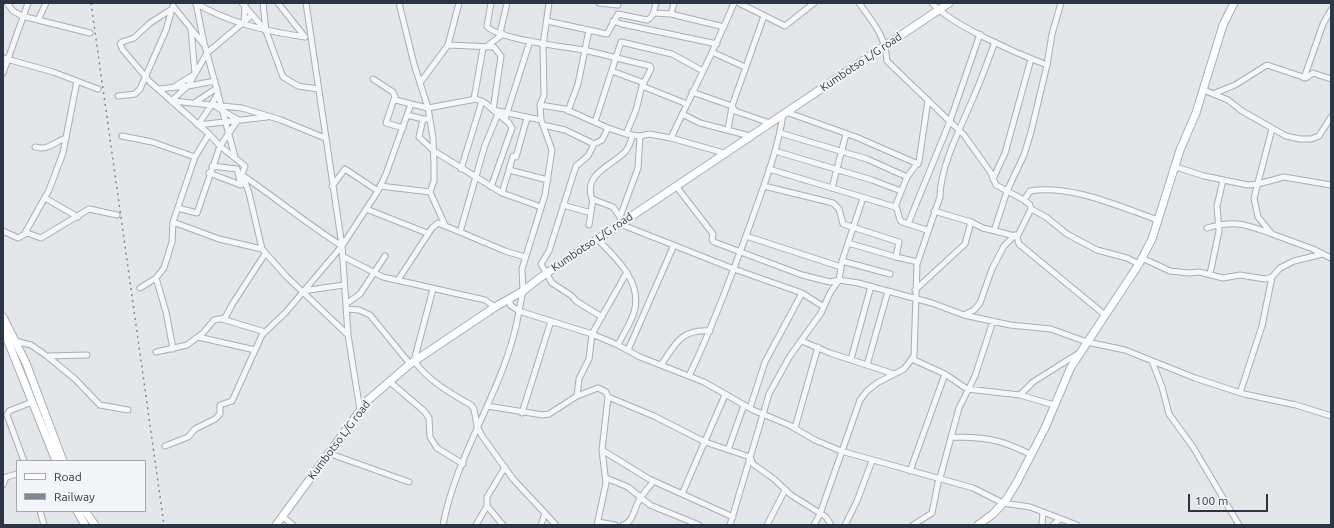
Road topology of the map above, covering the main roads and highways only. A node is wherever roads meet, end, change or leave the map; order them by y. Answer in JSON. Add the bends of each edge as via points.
{"nodes":[{"id":1,"x":949,"y":3,"type":"edge"},
{"id":2,"x":1234,"y":3,"type":"edge"},
{"id":3,"x":3,"y":317,"type":"edge"},
{"id":4,"x":3,"y":330,"type":"edge"},
{"id":5,"x":57,"y":460,"type":"edge"},
{"id":6,"x":57,"y":460,"type":"edge"},
{"id":7,"x":78,"y":512,"type":"edge"},
{"id":8,"x":86,"y":512,"type":"edge"},
{"id":9,"x":85,"y":525,"type":"edge"},
{"id":10,"x":95,"y":525,"type":"edge"},
{"id":11,"x":276,"y":525,"type":"edge"},
{"id":12,"x":978,"y":525,"type":"edge"}],
"edges":[{"from":1,"to":11,"type":"main road","name":"Kumbotso L/G road","via":[[620,221],[523,291],[412,363],[389,381],[360,410]]},
{"from":2,"to":12,"type":"main road","via":[[1223,25],[1204,90],[1180,150],[1152,239],[1141,261],[1071,367],[1032,455],[1003,503]]},
{"from":3,"to":5,"type":"main road","via":[[26,363]]},
{"from":4,"to":6,"type":"main road"},
{"from":7,"to":9,"type":"main road"},
{"from":8,"to":10,"type":"main road"}]}
